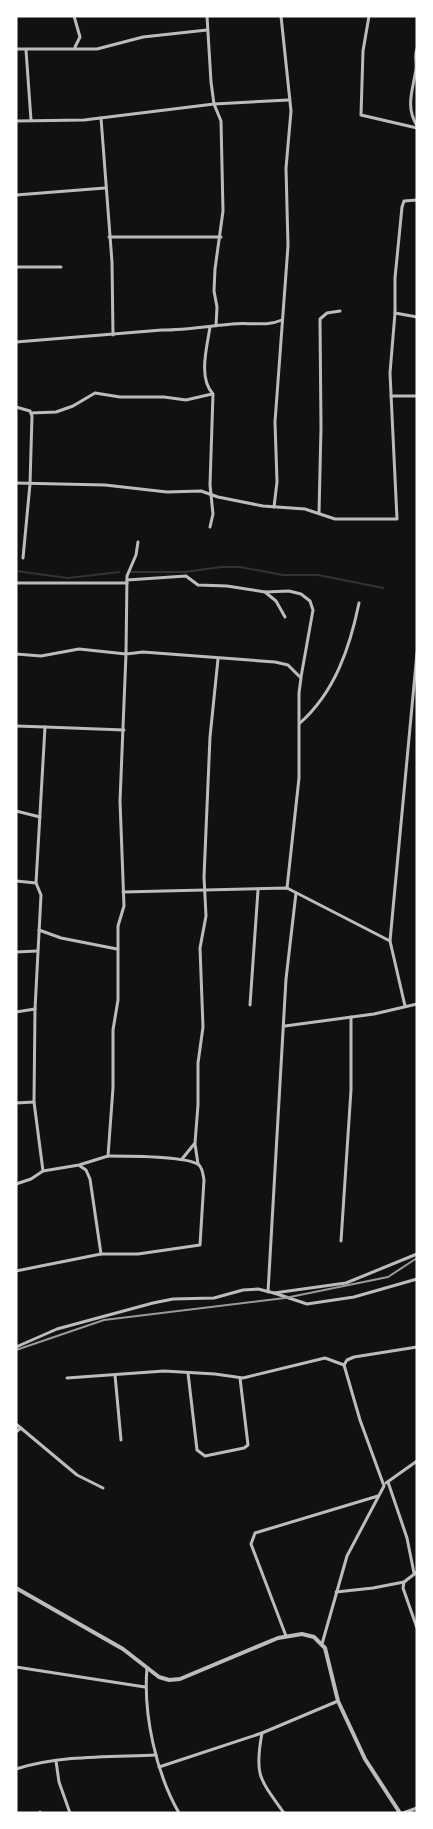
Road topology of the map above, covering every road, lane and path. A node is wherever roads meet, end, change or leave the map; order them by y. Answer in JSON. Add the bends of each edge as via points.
{"nodes":[{"id":1,"x":74,"y":16,"type":"edge"},
{"id":2,"x":207,"y":16,"type":"edge"},
{"id":3,"x":281,"y":16,"type":"edge"},
{"id":4,"x":369,"y":16,"type":"edge"},
{"id":5,"x":207,"y":30,"type":"junction"},
{"id":6,"x":75,"y":47,"type":"junction"},
{"id":7,"x":16,"y":49,"type":"edge"},
{"id":8,"x":417,"y":49,"type":"edge"},
{"id":9,"x":26,"y":50,"type":"junction"},
{"id":10,"x":288,"y":100,"type":"junction"},
{"id":11,"x":214,"y":104,"type":"junction"},
{"id":12,"x":101,"y":118,"type":"junction"},
{"id":13,"x":31,"y":120,"type":"junction"},
{"id":14,"x":16,"y":121,"type":"edge"},
{"id":15,"x":417,"y":127,"type":"edge"},
{"id":16,"x":106,"y":188,"type":"junction"},
{"id":17,"x":16,"y":195,"type":"edge"},
{"id":18,"x":417,"y":200,"type":"edge"},
{"id":19,"x":109,"y":237,"type":"junction"},
{"id":20,"x":221,"y":237,"type":"junction"},
{"id":21,"x":61,"y":267,"type":"dead end"},
{"id":22,"x":16,"y":268,"type":"edge"},
{"id":23,"x":340,"y":311,"type":"dead end"},
{"id":24,"x":395,"y":314,"type":"junction"},
{"id":25,"x":417,"y":318,"type":"edge"},
{"id":26,"x":282,"y":320,"type":"junction"},
{"id":27,"x":216,"y":326,"type":"junction"},
{"id":28,"x":210,"y":327,"type":"junction"},
{"id":29,"x":113,"y":335,"type":"junction"},
{"id":30,"x":16,"y":342,"type":"edge"},
{"id":31,"x":213,"y":394,"type":"junction"},
{"id":32,"x":391,"y":396,"type":"junction"},
{"id":33,"x":417,"y":396,"type":"edge"},
{"id":34,"x":16,"y":407,"type":"edge"},
{"id":35,"x":31,"y":413,"type":"junction"},
{"id":36,"x":16,"y":483,"type":"edge"},
{"id":37,"x":30,"y":484,"type":"junction"},
{"id":38,"x":210,"y":494,"type":"junction"},
{"id":39,"x":274,"y":507,"type":"junction"},
{"id":40,"x":319,"y":514,"type":"junction"},
{"id":41,"x":210,"y":527,"type":"dead end"},
{"id":42,"x":138,"y":542,"type":"dead end"},
{"id":43,"x":23,"y":558,"type":"dead end"},
{"id":44,"x":127,"y":581,"type":"junction"},
{"id":45,"x":16,"y":582,"type":"edge"},
{"id":46,"x":265,"y":592,"type":"junction"},
{"id":47,"x":359,"y":603,"type":"dead end"},
{"id":48,"x":284,"y":617,"type":"dead end"},
{"id":49,"x":417,"y":653,"type":"edge"},
{"id":50,"x":16,"y":654,"type":"edge"},
{"id":51,"x":126,"y":654,"type":"junction"},
{"id":52,"x":218,"y":659,"type":"junction"},
{"id":53,"x":301,"y":678,"type":"junction"},
{"id":54,"x":300,"y":722,"type":"junction"},
{"id":55,"x":16,"y":726,"type":"edge"},
{"id":56,"x":45,"y":727,"type":"junction"},
{"id":57,"x":124,"y":730,"type":"junction"},
{"id":58,"x":16,"y":811,"type":"edge"},
{"id":59,"x":40,"y":817,"type":"junction"},
{"id":60,"x":16,"y":881,"type":"edge"},
{"id":61,"x":36,"y":883,"type":"junction"},
{"id":62,"x":287,"y":888,"type":"junction"},
{"id":63,"x":204,"y":890,"type":"junction"},
{"id":64,"x":258,"y":890,"type":"junction"},
{"id":65,"x":123,"y":892,"type":"junction"},
{"id":66,"x":296,"y":894,"type":"junction"},
{"id":67,"x":40,"y":930,"type":"junction"},
{"id":68,"x":390,"y":941,"type":"junction"},
{"id":69,"x":117,"y":949,"type":"junction"},
{"id":70,"x":37,"y":951,"type":"junction"},
{"id":71,"x":16,"y":952,"type":"edge"},
{"id":72,"x":417,"y":1004,"type":"edge"},
{"id":73,"x":250,"y":1005,"type":"dead end"},
{"id":74,"x":405,"y":1006,"type":"junction"},
{"id":75,"x":35,"y":1009,"type":"junction"},
{"id":76,"x":16,"y":1012,"type":"edge"},
{"id":77,"x":351,"y":1017,"type":"junction"},
{"id":78,"x":285,"y":1026,"type":"junction"},
{"id":79,"x":34,"y":1102,"type":"junction"},
{"id":80,"x":16,"y":1103,"type":"edge"},
{"id":81,"x":194,"y":1143,"type":"junction"},
{"id":82,"x":108,"y":1156,"type":"junction"},
{"id":83,"x":182,"y":1159,"type":"junction"},
{"id":84,"x":88,"y":1162,"type":"junction"},
{"id":85,"x":79,"y":1165,"type":"junction"},
{"id":86,"x":198,"y":1165,"type":"junction"},
{"id":87,"x":86,"y":1170,"type":"junction"},
{"id":88,"x":43,"y":1172,"type":"junction"},
{"id":89,"x":16,"y":1184,"type":"edge"},
{"id":90,"x":342,"y":1241,"type":"dead end"},
{"id":91,"x":101,"y":1254,"type":"junction"},
{"id":92,"x":417,"y":1254,"type":"edge"},
{"id":93,"x":16,"y":1271,"type":"edge"},
{"id":94,"x":417,"y":1279,"type":"edge"},
{"id":95,"x":268,"y":1292,"type":"junction"},
{"id":96,"x":274,"y":1293,"type":"junction"},
{"id":97,"x":16,"y":1347,"type":"edge"},
{"id":98,"x":417,"y":1347,"type":"edge"},
{"id":99,"x":344,"y":1365,"type":"junction"},
{"id":100,"x":188,"y":1373,"type":"junction"},
{"id":101,"x":115,"y":1376,"type":"junction"},
{"id":102,"x":67,"y":1378,"type":"dead end"},
{"id":103,"x":240,"y":1378,"type":"junction"},
{"id":104,"x":16,"y":1424,"type":"edge"},
{"id":105,"x":21,"y":1428,"type":"junction"},
{"id":106,"x":16,"y":1432,"type":"edge"},
{"id":107,"x":121,"y":1440,"type":"dead end"},
{"id":108,"x":417,"y":1461,"type":"edge"},
{"id":109,"x":388,"y":1482,"type":"junction"},
{"id":110,"x":384,"y":1486,"type":"junction"},
{"id":111,"x":103,"y":1488,"type":"dead end"},
{"id":112,"x":379,"y":1496,"type":"junction"},
{"id":113,"x":415,"y":1572,"type":"edge"},
{"id":114,"x":404,"y":1582,"type":"junction"},
{"id":115,"x":16,"y":1588,"type":"edge"},
{"id":116,"x":335,"y":1592,"type":"junction"},
{"id":117,"x":417,"y":1628,"type":"edge"},
{"id":118,"x":286,"y":1636,"type":"junction"},
{"id":119,"x":322,"y":1644,"type":"junction"},
{"id":120,"x":16,"y":1667,"type":"edge"},
{"id":121,"x":147,"y":1668,"type":"junction"},
{"id":122,"x":145,"y":1687,"type":"junction"},
{"id":123,"x":338,"y":1700,"type":"junction"},
{"id":124,"x":262,"y":1733,"type":"junction"},
{"id":125,"x":156,"y":1755,"type":"junction"},
{"id":126,"x":56,"y":1761,"type":"junction"},
{"id":127,"x":159,"y":1767,"type":"junction"},
{"id":128,"x":16,"y":1770,"type":"edge"},
{"id":129,"x":417,"y":1808,"type":"edge"},
{"id":130,"x":70,"y":1813,"type":"edge"},
{"id":131,"x":179,"y":1813,"type":"edge"},
{"id":132,"x":284,"y":1813,"type":"edge"},
{"id":133,"x":402,"y":1813,"type":"edge"}],
"edges":[{"from":1,"to":6,"type":"street","via":[[80,37]]},
{"from":2,"to":5,"type":"street"},
{"from":3,"to":10,"type":"street"},
{"from":4,"to":15,"type":"street","via":[[363,51],[362,115]]},
{"from":5,"to":6,"type":"street","via":[[143,37],[97,49]]},
{"from":5,"to":11,"type":"street"},
{"from":6,"to":9,"type":"street"},
{"from":7,"to":9,"type":"street"},
{"from":8,"to":15,"type":"street","via":[[410,102],[410,115]]},
{"from":9,"to":13,"type":"street"},
{"from":10,"to":11,"type":"street"},
{"from":10,"to":26,"type":"street","via":[[291,110],[286,168],[288,246]]},
{"from":11,"to":12,"type":"street"},
{"from":11,"to":20,"type":"street","via":[[221,121]]},
{"from":12,"to":13,"type":"street"},
{"from":12,"to":16,"type":"street"},
{"from":13,"to":14,"type":"street"},
{"from":16,"to":17,"type":"street"},
{"from":16,"to":19,"type":"street"},
{"from":18,"to":24,"type":"street","via":[[404,201],[402,208]]},
{"from":19,"to":20,"type":"street"},
{"from":19,"to":29,"type":"street"},
{"from":20,"to":27,"type":"street","via":[[215,268]]},
{"from":21,"to":22,"type":"street"},
{"from":23,"to":40,"type":"street","via":[[327,313],[320,319]]},
{"from":24,"to":25,"type":"street"},
{"from":24,"to":32,"type":"street"},
{"from":26,"to":27,"type":"street"},
{"from":26,"to":39,"type":"street","via":[[275,422],[277,482]]},
{"from":27,"to":28,"type":"street"},
{"from":28,"to":29,"type":"street"},
{"from":28,"to":31,"type":"street","via":[[205,366],[207,388]]},
{"from":29,"to":30,"type":"street"},
{"from":31,"to":35,"type":"street","via":[[186,400],[95,393],[56,412]]},
{"from":31,"to":38,"type":"street"},
{"from":32,"to":33,"type":"street"},
{"from":32,"to":40,"type":"street","via":[[397,519],[335,519]]},
{"from":34,"to":35,"type":"street"},
{"from":35,"to":37,"type":"street"},
{"from":36,"to":37,"type":"street"},
{"from":37,"to":38,"type":"street"},
{"from":37,"to":43,"type":"street"},
{"from":38,"to":39,"type":"street"},
{"from":38,"to":41,"type":"street","via":[[213,514]]},
{"from":39,"to":40,"type":"street","via":[[305,509]]},
{"from":42,"to":44,"type":"street"},
{"from":44,"to":45,"type":"street"},
{"from":44,"to":46,"type":"street","via":[[186,576],[198,585]]},
{"from":44,"to":51,"type":"street"},
{"from":46,"to":48,"type":"street","via":[[276,601]]},
{"from":46,"to":53,"type":"street","via":[[289,591],[310,601],[313,616]]},
{"from":47,"to":54,"type":"street","via":[[337,676]]},
{"from":49,"to":68,"type":"street"},
{"from":50,"to":51,"type":"street","via":[[41,656],[79,649]]},
{"from":51,"to":52,"type":"street","via":[[143,652]]},
{"from":51,"to":57,"type":"street"},
{"from":52,"to":53,"type":"street","via":[[275,662],[288,665]]},
{"from":52,"to":63,"type":"street","via":[[210,737]]},
{"from":53,"to":54,"type":"street"},
{"from":54,"to":62,"type":"street","via":[[297,801]]},
{"from":55,"to":56,"type":"street"},
{"from":56,"to":57,"type":"street"},
{"from":56,"to":59,"type":"street"},
{"from":57,"to":65,"type":"street","via":[[120,844]]},
{"from":58,"to":59,"type":"street"},
{"from":59,"to":61,"type":"street"},
{"from":60,"to":61,"type":"street"},
{"from":61,"to":67,"type":"street","via":[[41,895]]},
{"from":62,"to":64,"type":"street"},
{"from":62,"to":66,"type":"street"},
{"from":63,"to":64,"type":"street"},
{"from":63,"to":65,"type":"street"},
{"from":63,"to":81,"type":"street","via":[[206,916],[200,948],[203,1028]]},
{"from":64,"to":73,"type":"street"},
{"from":65,"to":69,"type":"street"},
{"from":66,"to":68,"type":"street"},
{"from":66,"to":78,"type":"street"},
{"from":67,"to":69,"type":"street","via":[[61,938]]},
{"from":67,"to":70,"type":"street"},
{"from":68,"to":74,"type":"street"},
{"from":69,"to":82,"type":"street","via":[[118,1000]]},
{"from":70,"to":71,"type":"street"},
{"from":70,"to":75,"type":"street"},
{"from":72,"to":74,"type":"street"},
{"from":74,"to":77,"type":"street"},
{"from":75,"to":76,"type":"street"},
{"from":75,"to":79,"type":"street"},
{"from":77,"to":78,"type":"street"},
{"from":77,"to":90,"type":"street","via":[[351,1090]]},
{"from":78,"to":95,"type":"street"},
{"from":79,"to":80,"type":"street"},
{"from":79,"to":88,"type":"street"},
{"from":81,"to":83,"type":"street"},
{"from":81,"to":86,"type":"street"},
{"from":82,"to":83,"type":"street"},
{"from":82,"to":84,"type":"street"},
{"from":83,"to":86,"type":"street"},
{"from":84,"to":85,"type":"street"},
{"from":84,"to":87,"type":"street"},
{"from":85,"to":87,"type":"street"},
{"from":85,"to":88,"type":"street"},
{"from":86,"to":91,"type":"street","via":[[204,1180],[200,1245],[138,1254]]},
{"from":87,"to":91,"type":"street","via":[[92,1189]]},
{"from":88,"to":89,"type":"street"},
{"from":91,"to":93,"type":"street"},
{"from":92,"to":96,"type":"street","via":[[346,1283]]},
{"from":94,"to":96,"type":"street","via":[[354,1297],[306,1304]]},
{"from":95,"to":96,"type":"street"},
{"from":95,"to":97,"type":"street","via":[[243,1290],[214,1298],[153,1303],[57,1329]]},
{"from":98,"to":99,"type":"street","via":[[354,1357]]},
{"from":99,"to":103,"type":"street","via":[[325,1358]]},
{"from":99,"to":110,"type":"street"},
{"from":100,"to":101,"type":"street","via":[[138,1372]]},
{"from":100,"to":103,"type":"street"},
{"from":100,"to":103,"type":"street","via":[[197,1450],[205,1456],[248,1445]]},
{"from":101,"to":102,"type":"street"},
{"from":101,"to":107,"type":"street"},
{"from":104,"to":105,"type":"street"},
{"from":105,"to":106,"type":"street"},
{"from":105,"to":111,"type":"street","via":[[76,1475]]},
{"from":108,"to":109,"type":"street"},
{"from":109,"to":110,"type":"street"},
{"from":109,"to":113,"type":"street"},
{"from":110,"to":112,"type":"street"},
{"from":112,"to":116,"type":"street","via":[[347,1556]]},
{"from":112,"to":118,"type":"street","via":[[255,1533],[251,1544]]},
{"from":113,"to":114,"type":"street"},
{"from":114,"to":116,"type":"street"},
{"from":114,"to":117,"type":"street","via":[[405,1597]]},
{"from":115,"to":121,"type":"street","via":[[118,1646]]},
{"from":116,"to":119,"type":"street"},
{"from":118,"to":119,"type":"street","via":[[308,1635]]},
{"from":118,"to":121,"type":"street","via":[[180,1679],[164,1679]]},
{"from":119,"to":123,"type":"street"},
{"from":120,"to":122,"type":"street"},
{"from":121,"to":122,"type":"street"},
{"from":122,"to":125,"type":"street"},
{"from":123,"to":124,"type":"street"},
{"from":123,"to":133,"type":"street","via":[[371,1770]]},
{"from":124,"to":127,"type":"street"},
{"from":124,"to":132,"type":"street","via":[[257,1763],[260,1778]]},
{"from":125,"to":126,"type":"street"},
{"from":125,"to":127,"type":"street"},
{"from":126,"to":128,"type":"street"},
{"from":126,"to":130,"type":"street"},
{"from":127,"to":131,"type":"street"},
{"from":129,"to":133,"type":"street"}]}
